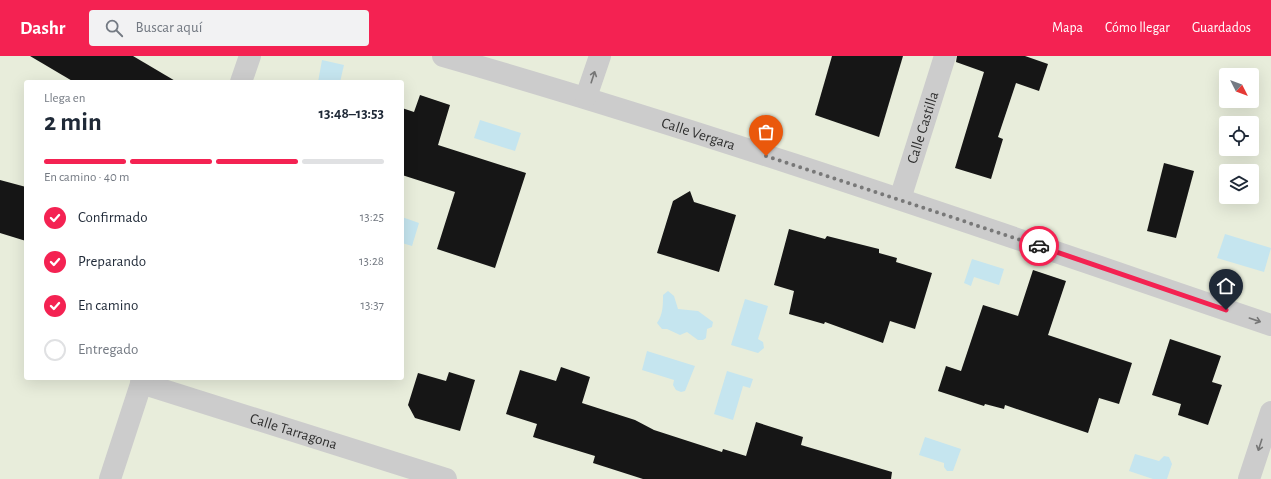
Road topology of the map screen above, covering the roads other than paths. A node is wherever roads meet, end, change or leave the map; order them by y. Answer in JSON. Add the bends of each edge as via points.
{"nodes":[{"id":1,"x":250,"y":56,"type":"edge"},
{"id":2,"x":443,"y":56,"type":"edge"},
{"id":3,"x":600,"y":56,"type":"edge"},
{"id":4,"x":945,"y":56,"type":"edge"},
{"id":5,"x":242,"y":80,"type":"edge"},
{"id":6,"x":586,"y":97,"type":"junction"},
{"id":7,"x":900,"y":199,"type":"junction"},
{"id":8,"x":1271,"y":325,"type":"edge"},
{"id":9,"x":142,"y":381,"type":"edge"},
{"id":10,"x":1271,"y":412,"type":"edge"},
{"id":11,"x":110,"y":479,"type":"edge"},
{"id":12,"x":446,"y":479,"type":"edge"},
{"id":13,"x":1249,"y":479,"type":"edge"}],
"edges":[{"from":1,"to":5,"type":"street"},
{"from":2,"to":6,"type":"street","name":"Calle Vergara"},
{"from":6,"to":3,"type":"street","one_way":true},
{"from":4,"to":7,"type":"street","name":"Calle Castilla"},
{"from":6,"to":7,"type":"street","name":"Calle Vergara"},
{"from":7,"to":8,"type":"street","name":"Calle Vergara","one_way":true},
{"from":9,"to":11,"type":"street"},
{"from":9,"to":12,"type":"street","name":"Calle Tarragona"},
{"from":10,"to":13,"type":"street","one_way":true}]}
